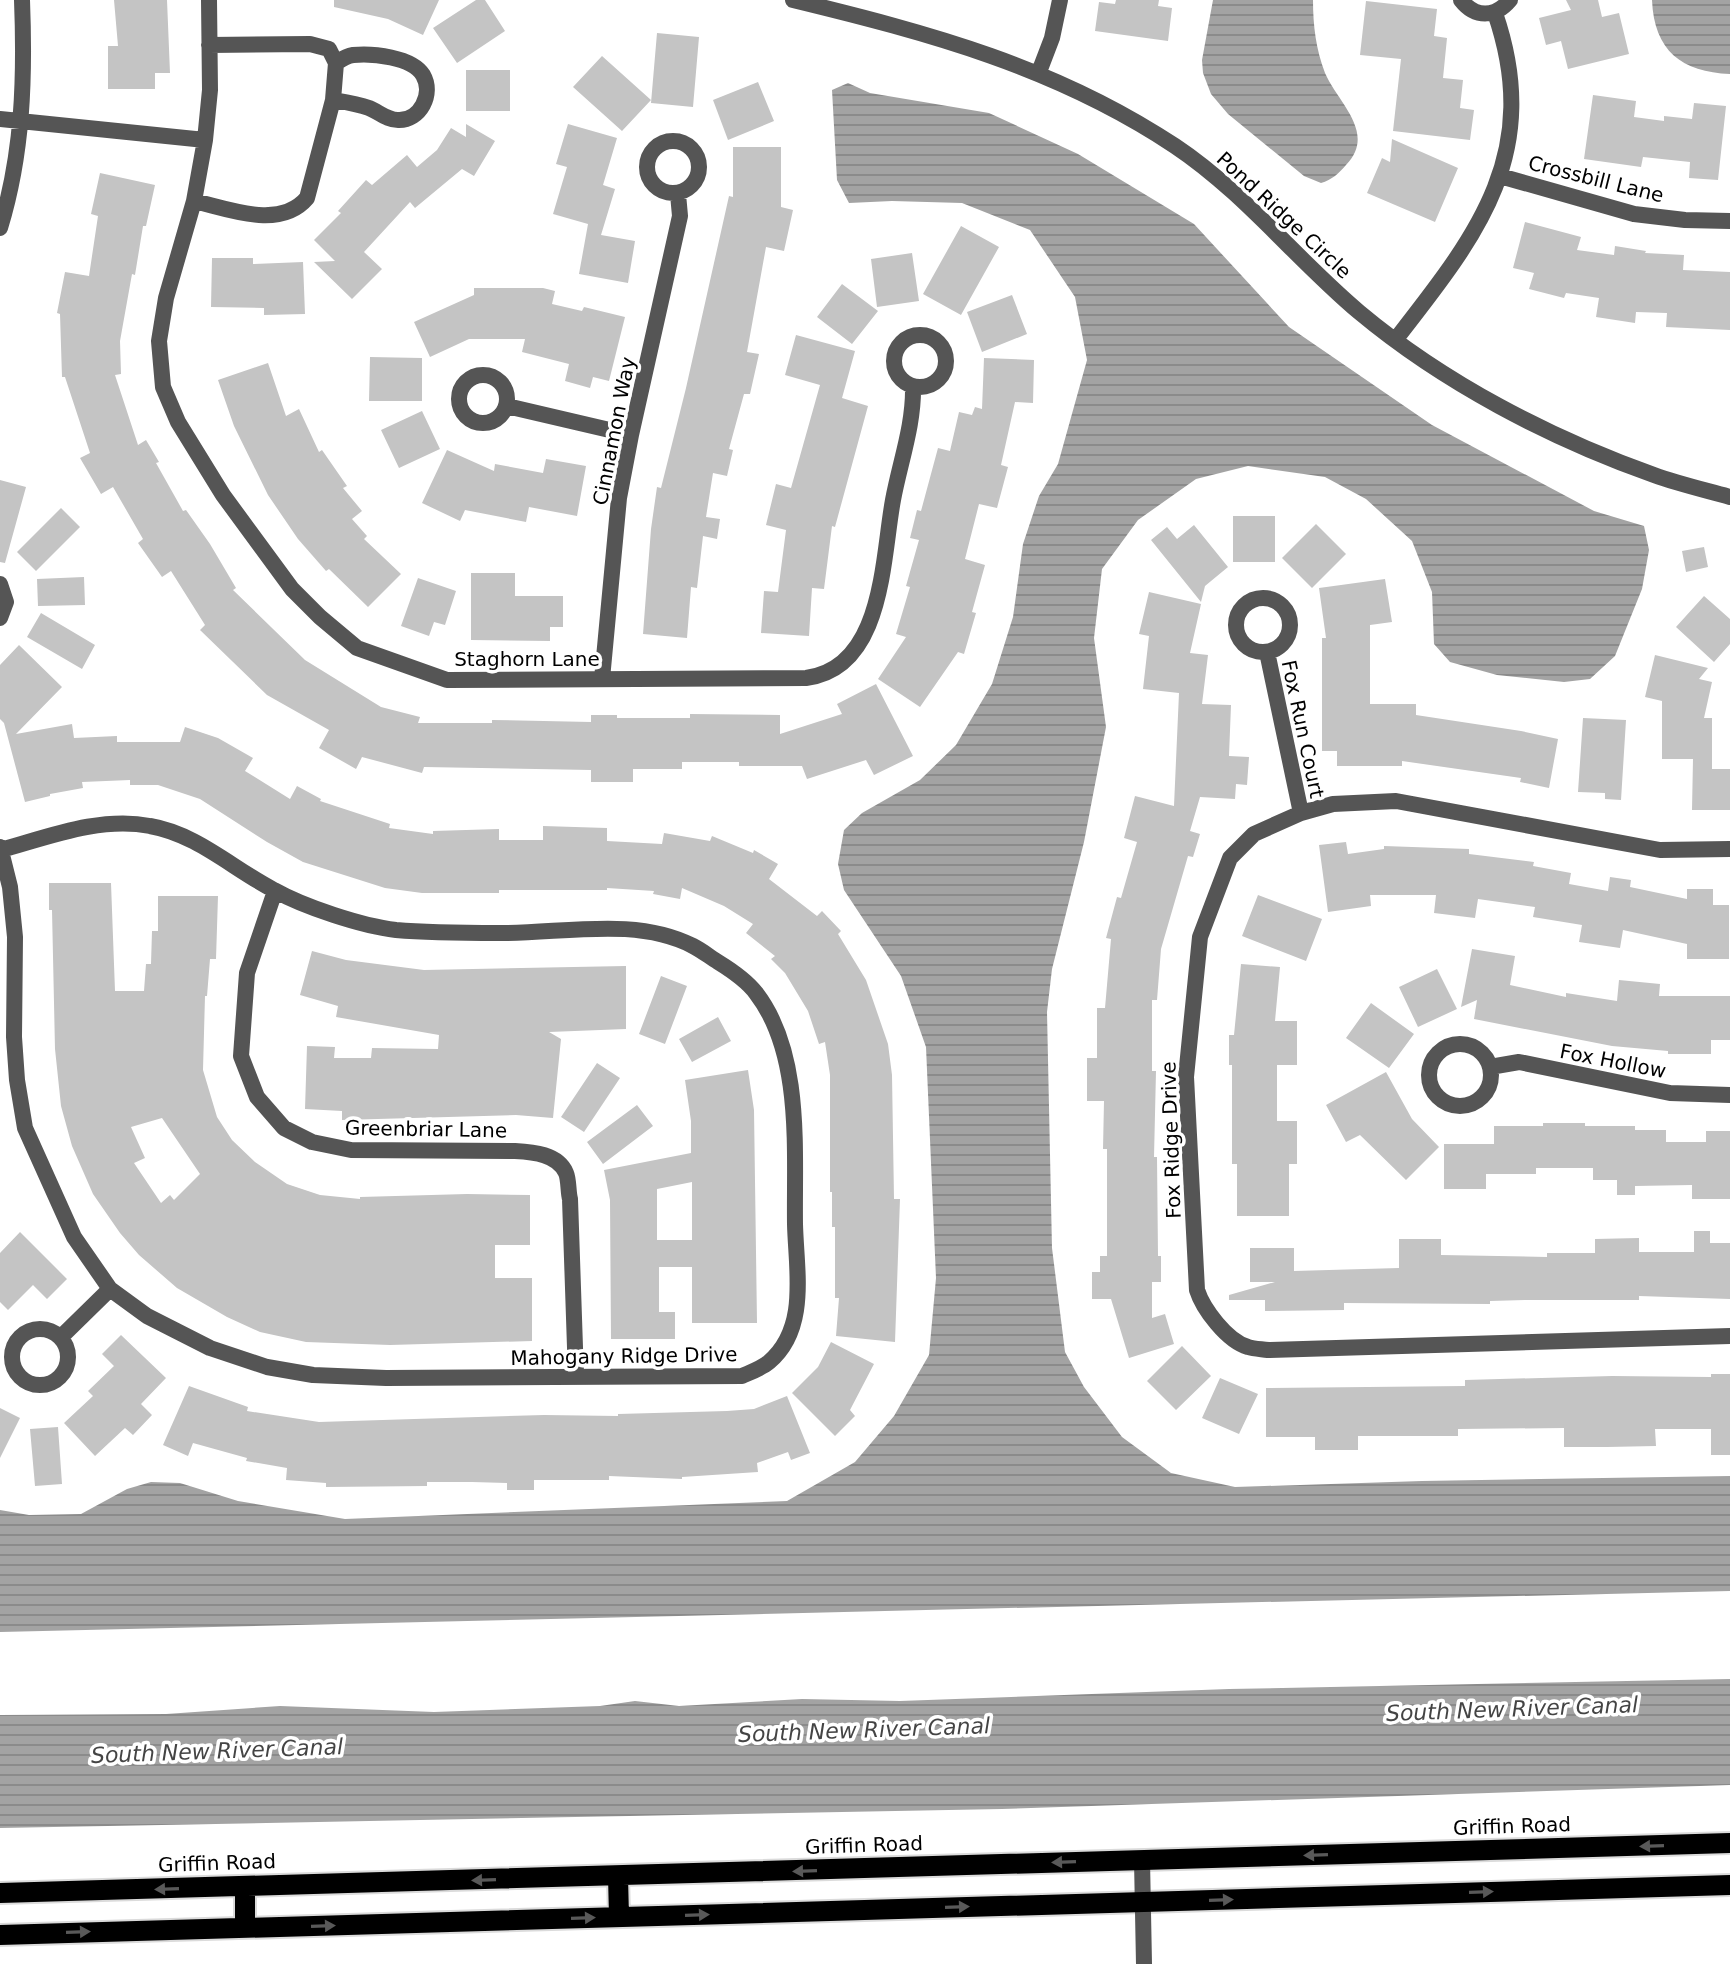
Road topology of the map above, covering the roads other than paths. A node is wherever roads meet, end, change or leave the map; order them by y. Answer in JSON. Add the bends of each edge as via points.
{"nodes":[{"id":1,"x":22,"y":0,"type":"edge"},
{"id":2,"x":209,"y":0,"type":"edge"},
{"id":3,"x":793,"y":0,"type":"edge"},
{"id":4,"x":1060,"y":0,"type":"edge"},
{"id":5,"x":1461,"y":0,"type":"edge"},
{"id":6,"x":1510,"y":0,"type":"edge"},
{"id":7,"x":1495,"y":13,"type":"junction"},
{"id":8,"x":209,"y":45,"type":"junction"},
{"id":9,"x":336,"y":63,"type":"junction"},
{"id":10,"x":1039,"y":72,"type":"junction"},
{"id":11,"x":333,"y":100,"type":"junction"},
{"id":12,"x":0,"y":119,"type":"edge"},
{"id":13,"x":21,"y":121,"type":"junction"},
{"id":14,"x":205,"y":140,"type":"junction"},
{"id":15,"x":1500,"y":176,"type":"junction"},
{"id":16,"x":678,"y":194,"type":"dead end"},
{"id":17,"x":194,"y":201,"type":"junction"},
{"id":18,"x":1730,"y":221,"type":"edge"},
{"id":19,"x":0,"y":228,"type":"edge"},
{"id":20,"x":1396,"y":339,"type":"junction"},
{"id":21,"x":913,"y":386,"type":"dead end"},
{"id":22,"x":507,"y":406,"type":"dead end"},
{"id":23,"x":631,"y":435,"type":"junction"},
{"id":24,"x":1730,"y":497,"type":"edge"},
{"id":25,"x":0,"y":584,"type":"edge"},
{"id":26,"x":0,"y":618,"type":"edge"},
{"id":27,"x":1267,"y":652,"type":"dead end"},
{"id":28,"x":602,"y":679,"type":"junction"},
{"id":29,"x":1301,"y":813,"type":"junction"},
{"id":30,"x":0,"y":848,"type":"edge"},
{"id":31,"x":1730,"y":849,"type":"edge"},
{"id":32,"x":275,"y":891,"type":"junction"},
{"id":33,"x":1490,"y":1067,"type":"dead end"},
{"id":34,"x":1730,"y":1095,"type":"edge"},
{"id":35,"x":110,"y":1289,"type":"junction"},
{"id":36,"x":1730,"y":1336,"type":"edge"},
{"id":37,"x":61,"y":1337,"type":"dead end"},
{"id":38,"x":576,"y":1377,"type":"junction"},
{"id":39,"x":1730,"y":1843,"type":"edge"},
{"id":40,"x":1142,"y":1860,"type":"junction"},
{"id":41,"x":618,"y":1876,"type":"junction"},
{"id":42,"x":1730,"y":1885,"type":"edge"},
{"id":43,"x":245,"y":1886,"type":"junction"},
{"id":44,"x":0,"y":1893,"type":"edge"},
{"id":45,"x":1143,"y":1902,"type":"junction"},
{"id":46,"x":619,"y":1917,"type":"junction"},
{"id":47,"x":245,"y":1928,"type":"junction"},
{"id":48,"x":0,"y":1935,"type":"edge"},
{"id":49,"x":1144,"y":1964,"type":"edge"}],
"edges":[{"from":1,"to":13,"type":"street"},
{"from":2,"to":8,"type":"street","name":"Staghorn Lane"},
{"from":3,"to":10,"type":"street","name":"Pond Ridge Circle","via":[[904,27]]},
{"from":4,"to":10,"type":"street"},
{"from":5,"to":7,"type":"street","via":[[1477,13]]},
{"from":6,"to":7,"type":"street"},
{"from":7,"to":15,"type":"street","via":[[1511,81],[1511,118]]},
{"from":8,"to":9,"type":"street","via":[[310,44],[329,49]]},
{"from":8,"to":14,"type":"street","name":"Staghorn Lane"},
{"from":9,"to":11,"type":"street"},
{"from":9,"to":11,"type":"street","via":[[349,55],[402,62],[425,77],[425,99],[418,114],[397,120]]},
{"from":10,"to":20,"type":"street","name":"Pond Ridge Circle","via":[[1176,146]]},
{"from":11,"to":17,"type":"street","via":[[307,198],[298,208],[265,216]]},
{"from":12,"to":13,"type":"street"},
{"from":13,"to":14,"type":"street"},
{"from":13,"to":19,"type":"street"},
{"from":14,"to":17,"type":"street","name":"Staghorn Lane"},
{"from":15,"to":18,"type":"street","name":"Crossbill Lane","via":[[1634,214]]},
{"from":15,"to":20,"type":"street","via":[[1482,220],[1458,258]]},
{"from":16,"to":23,"type":"street","name":"Cinnamon Way","via":[[680,216]]},
{"from":17,"to":28,"type":"street","name":"Staghorn Lane","via":[[161,326],[163,387],[223,495],[292,589],[357,648],[447,680]]},
{"from":20,"to":24,"type":"street","name":"Pond Ridge Circle","via":[[1458,382],[1584,447],[1655,476]]},
{"from":21,"to":28,"type":"street","name":"Staghorn Lane","via":[[879,594],[865,633],[850,654],[823,675],[806,678]]},
{"from":22,"to":23,"type":"street"},
{"from":23,"to":28,"type":"street","name":"Cinnamon Way","via":[[619,498]]},
{"from":25,"to":26,"type":"street","via":[[6,602]]},
{"from":27,"to":29,"type":"street","name":"Fox Run Court"},
{"from":29,"to":31,"type":"street","name":"Fox Ridge Drive","via":[[1333,804],[1396,801],[1660,850]]},
{"from":29,"to":36,"type":"street","name":"Fox Ridge Drive","via":[[1254,834],[1230,858],[1200,937],[1186,1077],[1201,1305],[1245,1347],[1268,1350]]},
{"from":30,"to":32,"type":"street","name":"Mahogany Ridge Drive","via":[[96,825],[148,825],[205,848]]},
{"from":30,"to":35,"type":"street","name":"Mahogany Ridge Drive","via":[[15,937],[14,1037],[25,1128],[74,1237]]},
{"from":32,"to":38,"type":"street","name":"Greenbriar Lane","via":[[247,973],[241,1056],[257,1097],[284,1128],[312,1142],[351,1150],[526,1151],[554,1159],[566,1172],[570,1199]]},
{"from":32,"to":38,"type":"street","name":"Mahogany Ridge Drive","via":[[345,918],[392,929],[451,934],[631,930],[662,935],[691,945],[756,992],[785,1054],[792,1090],[797,1183],[794,1329],[768,1363],[742,1376]]},
{"from":33,"to":34,"type":"street","name":"Fox Hollow","via":[[1519,1062],[1670,1093]]},
{"from":35,"to":37,"type":"street"},
{"from":35,"to":38,"type":"street","name":"Mahogany Ridge Drive","via":[[147,1316],[210,1348],[267,1367],[386,1378]]},
{"from":39,"to":40,"type":"main road","name":"Griffin Road","one_way":true},
{"from":40,"to":41,"type":"main road","name":"Griffin Road","one_way":true},
{"from":40,"to":45,"type":"street"},
{"from":41,"to":43,"type":"main road","name":"Griffin Road","one_way":true},
{"from":41,"to":46,"type":"main road"},
{"from":45,"to":42,"type":"main road","one_way":true},
{"from":43,"to":44,"type":"main road","name":"Griffin Road","one_way":true},
{"from":43,"to":47,"type":"main road"},
{"from":46,"to":45,"type":"main road","one_way":true},
{"from":45,"to":49,"type":"street"},
{"from":47,"to":46,"type":"main road","one_way":true},
{"from":48,"to":47,"type":"main road","one_way":true}]}
